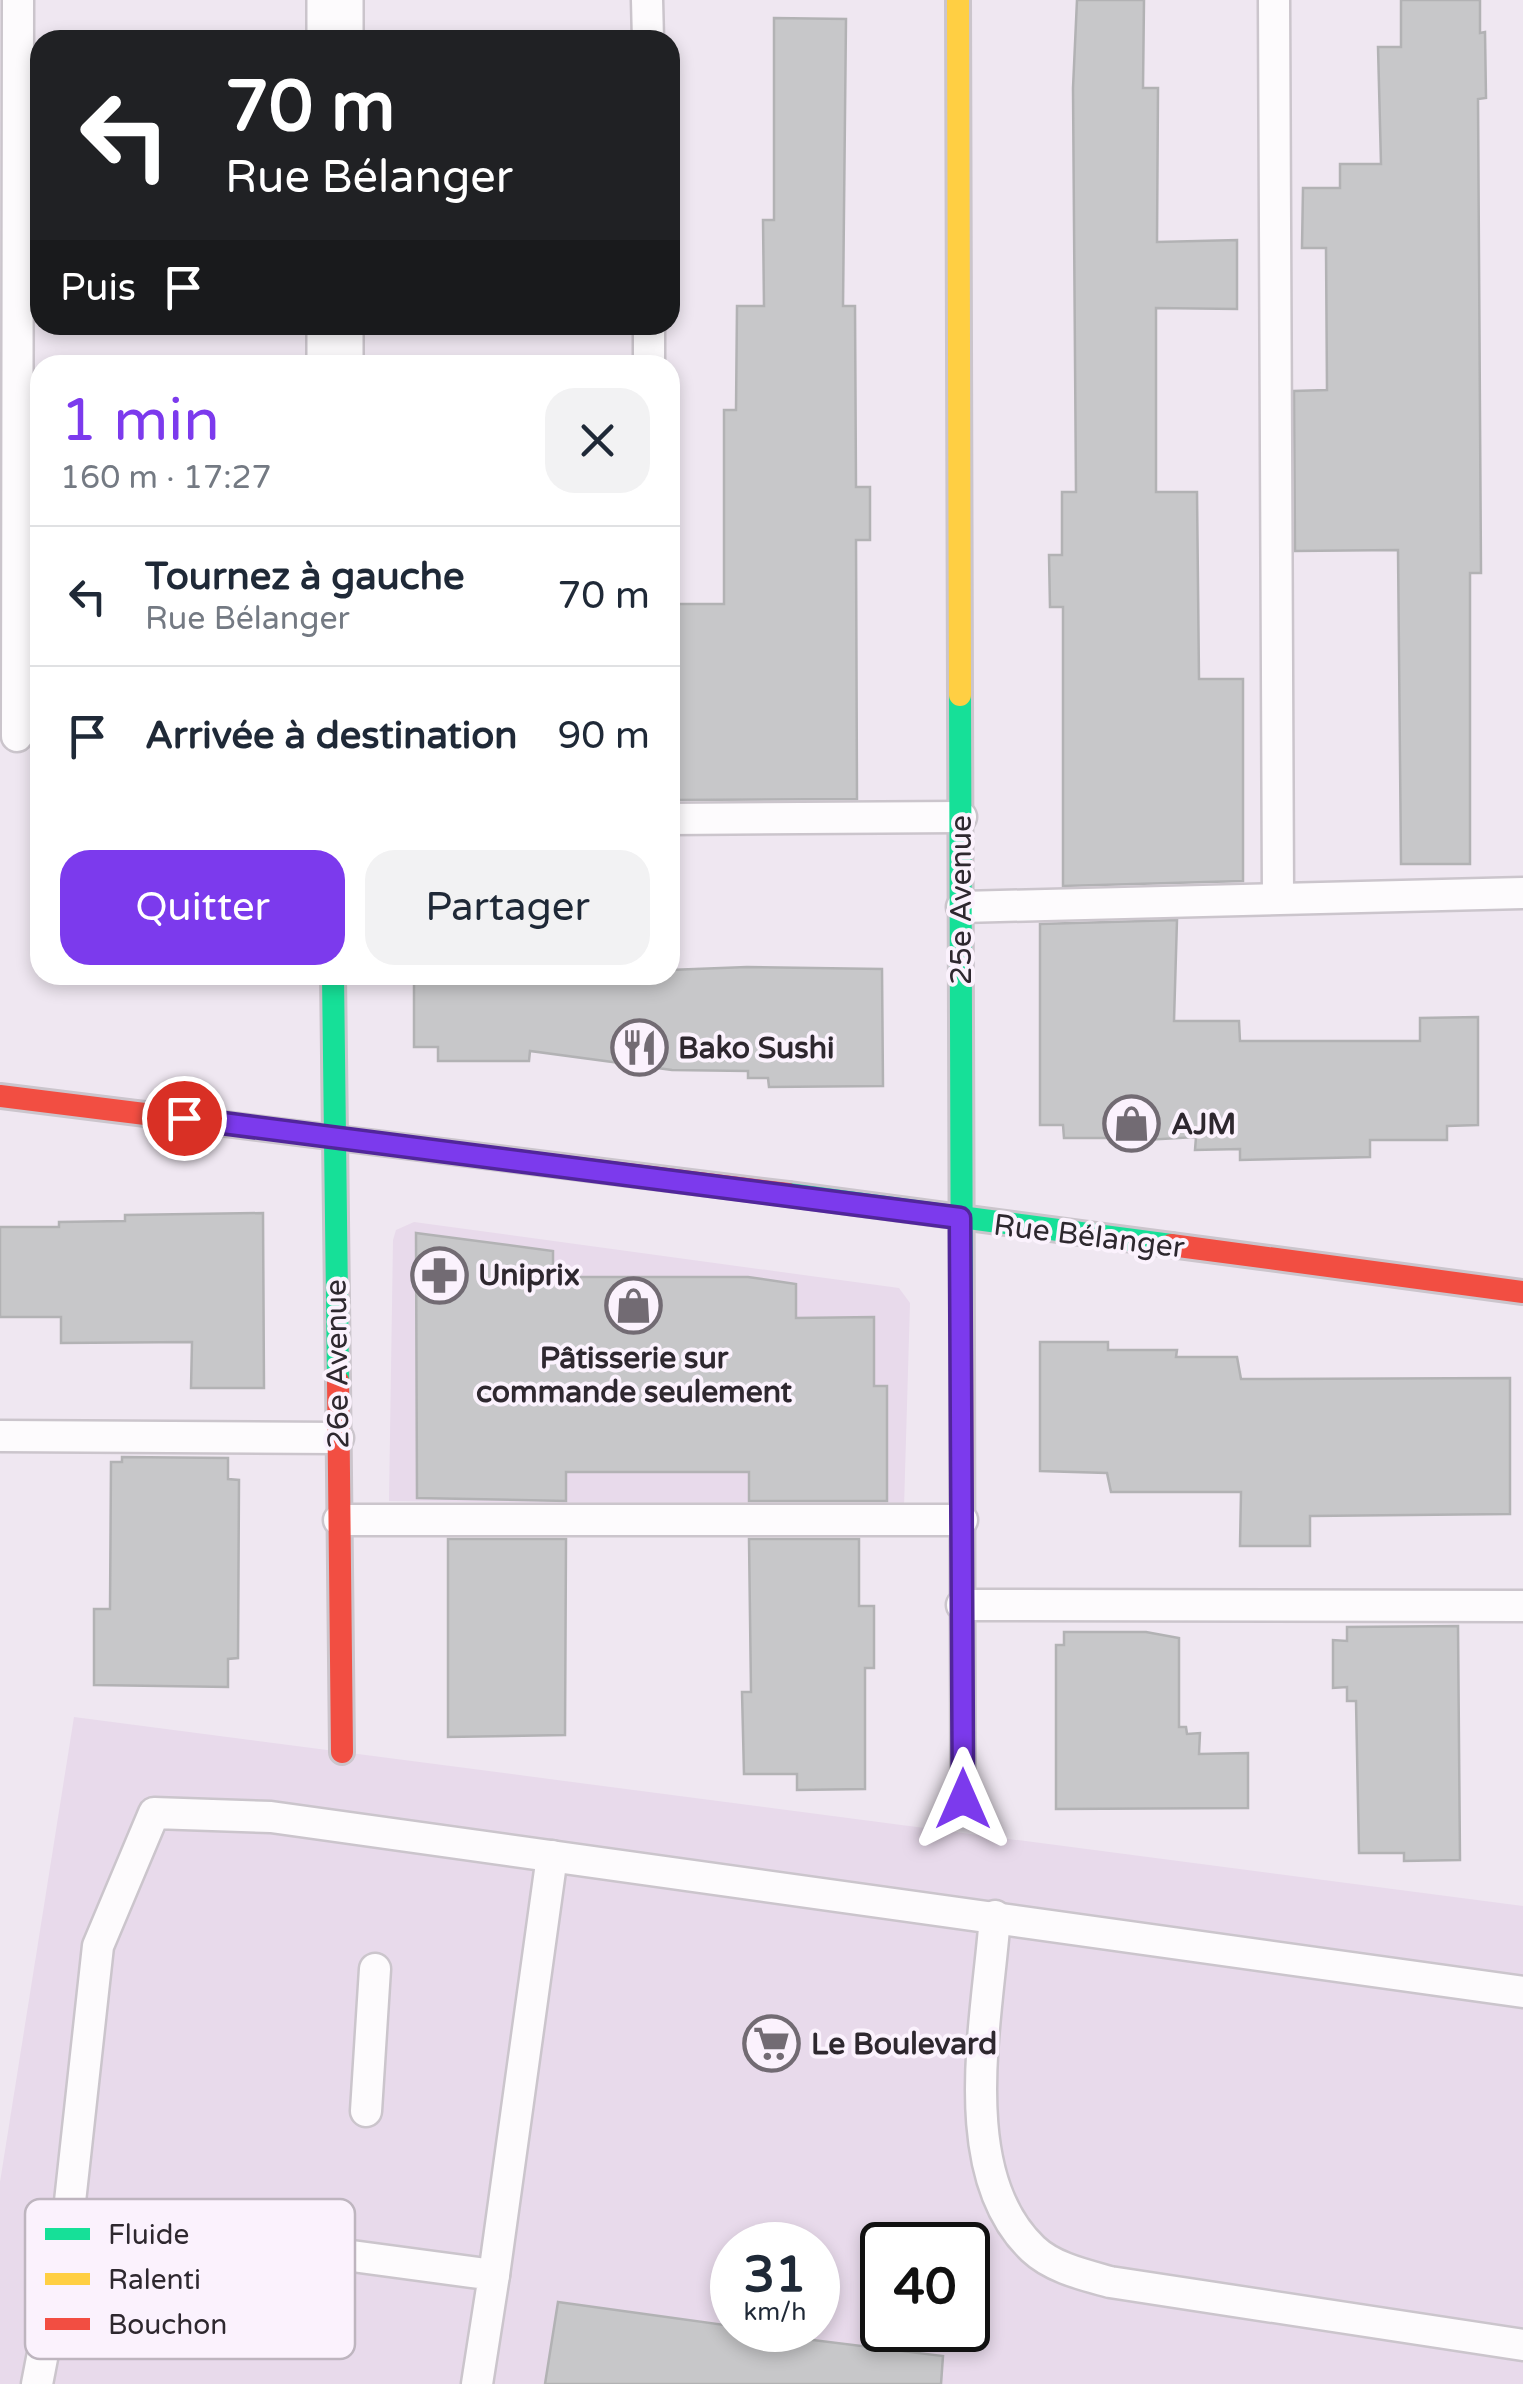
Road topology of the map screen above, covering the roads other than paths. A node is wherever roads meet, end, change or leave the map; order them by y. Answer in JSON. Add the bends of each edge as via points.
{"nodes":[{"id":1,"x":18,"y":0,"type":"edge"},
{"id":2,"x":335,"y":0,"type":"edge"},
{"id":3,"x":648,"y":0,"type":"edge"},
{"id":4,"x":958,"y":0,"type":"edge"},
{"id":5,"x":1274,"y":0,"type":"edge"},
{"id":6,"x":335,"y":30,"type":"edge"},
{"id":7,"x":648,"y":30,"type":"edge"},
{"id":8,"x":19,"y":736,"type":"edge"},
{"id":9,"x":961,"y":817,"type":"junction"},
{"id":10,"x":680,"y":819,"type":"edge"},
{"id":11,"x":1523,"y":893,"type":"edge"},
{"id":12,"x":1278,"y":896,"type":"junction"},
{"id":13,"x":962,"y":907,"type":"junction"},
{"id":14,"x":333,"y":985,"type":"edge"},
{"id":15,"x":0,"y":1096,"type":"edge"},
{"id":16,"x":334,"y":1137,"type":"junction"},
{"id":17,"x":960,"y":1218,"type":"junction"},
{"id":18,"x":1523,"y":1292,"type":"edge"},
{"id":19,"x":0,"y":1436,"type":"edge"},
{"id":20,"x":338,"y":1438,"type":"junction"},
{"id":21,"x":340,"y":1520,"type":"junction"},
{"id":22,"x":962,"y":1520,"type":"junction"},
{"id":23,"x":962,"y":1606,"type":"junction"},
{"id":24,"x":1523,"y":1606,"type":"edge"},
{"id":25,"x":342,"y":1752,"type":"dead end"},
{"id":26,"x":963,"y":1799,"type":"dead end"},
{"id":27,"x":552,"y":1856,"type":"junction"},
{"id":28,"x":995,"y":1916,"type":"junction"},
{"id":29,"x":376,"y":1970,"type":"dead end"},
{"id":30,"x":1523,"y":1992,"type":"edge"},
{"id":31,"x":366,"y":2111,"type":"dead end"},
{"id":32,"x":70,"y":2199,"type":"edge"},
{"id":33,"x":355,"y":2256,"type":"edge"},
{"id":34,"x":494,"y":2275,"type":"junction"},
{"id":35,"x":1523,"y":2345,"type":"edge"},
{"id":36,"x":43,"y":2359,"type":"edge"},
{"id":37,"x":38,"y":2384,"type":"edge"},
{"id":38,"x":477,"y":2384,"type":"edge"}],
"edges":[{"from":1,"to":8,"type":"lane"},
{"from":2,"to":6,"type":"street"},
{"from":3,"to":7,"type":"lane"},
{"from":4,"to":9,"type":"street","name":"25e Avenue"},
{"from":5,"to":12,"type":"lane"},
{"from":9,"to":10,"type":"lane"},
{"from":9,"to":13,"type":"street","name":"25e Avenue"},
{"from":11,"to":12,"type":"lane"},
{"from":12,"to":13,"type":"lane"},
{"from":13,"to":17,"type":"street","name":"25e Avenue"},
{"from":14,"to":16,"type":"street","name":"26e Avenue"},
{"from":15,"to":16,"type":"street","name":"Rue Bélanger"},
{"from":16,"to":17,"type":"street","name":"Rue Bélanger"},
{"from":16,"to":20,"type":"street","name":"26e Avenue"},
{"from":17,"to":18,"type":"street","name":"Rue Bélanger"},
{"from":17,"to":22,"type":"street","name":"25e Avenue"},
{"from":19,"to":20,"type":"lane"},
{"from":20,"to":21,"type":"street","name":"26e Avenue"},
{"from":21,"to":22,"type":"lane"},
{"from":21,"to":25,"type":"street","name":"26e Avenue"},
{"from":22,"to":23,"type":"street","name":"25e Avenue"},
{"from":23,"to":24,"type":"lane"},
{"from":23,"to":26,"type":"street","name":"25e Avenue"},
{"from":27,"to":28,"type":"lane"},
{"from":27,"to":32,"type":"lane","via":[[271,1817],[154,1812],[98,1946]]},
{"from":27,"to":34,"type":"lane"},
{"from":28,"to":30,"type":"lane"},
{"from":28,"to":35,"type":"lane","via":[[979,2135],[989,2178],[1034,2251],[1110,2282]]},
{"from":29,"to":31,"type":"lane"},
{"from":33,"to":34,"type":"lane"},
{"from":34,"to":38,"type":"lane"},
{"from":36,"to":37,"type":"lane"}]}
